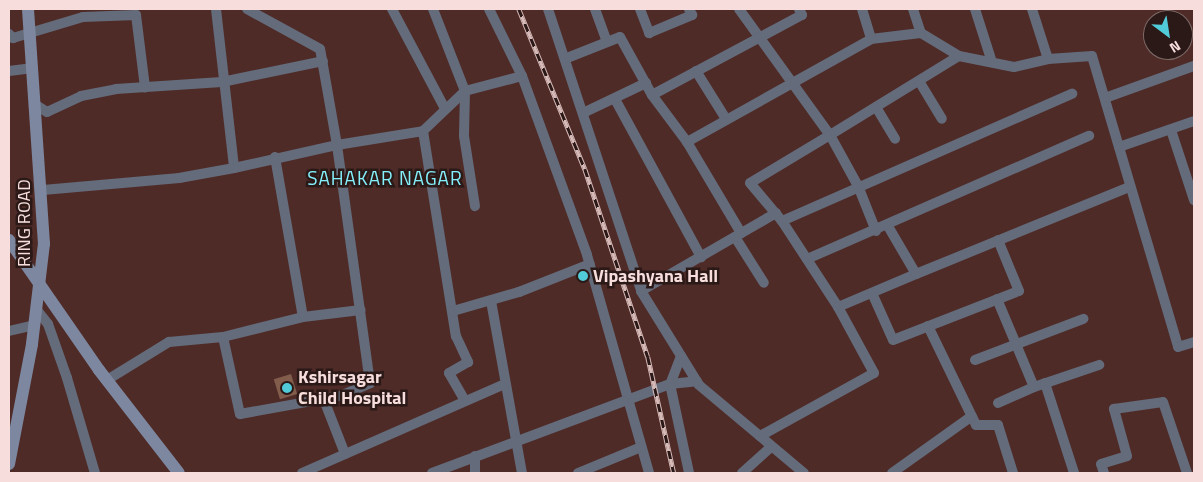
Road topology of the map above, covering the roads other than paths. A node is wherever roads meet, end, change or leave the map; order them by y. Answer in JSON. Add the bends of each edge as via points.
{"nodes":[{"id":1,"x":28,"y":9,"type":"edge"},
{"id":2,"x":216,"y":9,"type":"edge"},
{"id":3,"x":247,"y":9,"type":"edge"},
{"id":4,"x":392,"y":9,"type":"edge"},
{"id":5,"x":433,"y":9,"type":"edge"},
{"id":6,"x":489,"y":9,"type":"edge"},
{"id":7,"x":548,"y":9,"type":"edge"},
{"id":8,"x":595,"y":9,"type":"edge"},
{"id":9,"x":640,"y":9,"type":"edge"},
{"id":10,"x":689,"y":9,"type":"edge"},
{"id":11,"x":739,"y":9,"type":"edge"},
{"id":12,"x":799,"y":9,"type":"edge"},
{"id":13,"x":862,"y":9,"type":"edge"},
{"id":14,"x":913,"y":9,"type":"edge"},
{"id":15,"x":975,"y":9,"type":"edge"},
{"id":16,"x":1032,"y":9,"type":"edge"},
{"id":17,"x":921,"y":33,"type":"junction"},
{"id":18,"x":9,"y":34,"type":"edge"},
{"id":19,"x":30,"y":34,"type":"junction"},
{"id":20,"x":759,"y":38,"type":"junction"},
{"id":21,"x":871,"y":39,"type":"junction"},
{"id":22,"x":607,"y":42,"type":"junction"},
{"id":23,"x":959,"y":56,"type":"junction"},
{"id":24,"x":566,"y":58,"type":"junction"},
{"id":25,"x":991,"y":59,"type":"junction"},
{"id":26,"x":1048,"y":59,"type":"junction"},
{"id":27,"x":322,"y":61,"type":"junction"},
{"id":28,"x":1194,"y":66,"type":"edge"},
{"id":29,"x":33,"y":68,"type":"junction"},
{"id":30,"x":9,"y":71,"type":"edge"},
{"id":31,"x":696,"y":71,"type":"junction"},
{"id":32,"x":522,"y":76,"type":"junction"},
{"id":33,"x":919,"y":81,"type":"junction"},
{"id":34,"x":222,"y":82,"type":"junction"},
{"id":35,"x":646,"y":83,"type":"junction"},
{"id":36,"x":795,"y":85,"type":"junction"},
{"id":37,"x":145,"y":87,"type":"junction"},
{"id":38,"x":465,"y":91,"type":"junction"},
{"id":39,"x":1072,"y":94,"type":"dead end"},
{"id":40,"x":652,"y":95,"type":"junction"},
{"id":41,"x":1105,"y":98,"type":"junction"},
{"id":42,"x":616,"y":101,"type":"junction"},
{"id":43,"x":36,"y":105,"type":"junction"},
{"id":44,"x":444,"y":107,"type":"junction"},
{"id":45,"x":876,"y":107,"type":"junction"},
{"id":46,"x":583,"y":113,"type":"junction"},
{"id":47,"x":726,"y":119,"type":"junction"},
{"id":48,"x":942,"y":119,"type":"dead end"},
{"id":49,"x":1194,"y":121,"type":"edge"},
{"id":50,"x":1171,"y":130,"type":"junction"},
{"id":51,"x":423,"y":131,"type":"junction"},
{"id":52,"x":830,"y":135,"type":"junction"},
{"id":53,"x":1089,"y":136,"type":"dead end"},
{"id":54,"x":895,"y":139,"type":"dead end"},
{"id":55,"x":687,"y":142,"type":"junction"},
{"id":56,"x":337,"y":144,"type":"junction"},
{"id":57,"x":1119,"y":147,"type":"junction"},
{"id":58,"x":275,"y":157,"type":"junction"},
{"id":59,"x":234,"y":168,"type":"junction"},
{"id":60,"x":858,"y":186,"type":"junction"},
{"id":61,"x":1129,"y":187,"type":"junction"},
{"id":62,"x":42,"y":190,"type":"junction"},
{"id":63,"x":1194,"y":200,"type":"edge"},
{"id":64,"x":475,"y":206,"type":"dead end"},
{"id":65,"x":779,"y":217,"type":"junction"},
{"id":66,"x":888,"y":226,"type":"junction"},
{"id":67,"x":876,"y":231,"type":"junction"},
{"id":68,"x":738,"y":235,"type":"junction"},
{"id":69,"x":9,"y":240,"type":"edge"},
{"id":70,"x":998,"y":240,"type":"junction"},
{"id":71,"x":701,"y":257,"type":"junction"},
{"id":72,"x":806,"y":259,"type":"junction"},
{"id":73,"x":590,"y":264,"type":"junction"},
{"id":74,"x":916,"y":274,"type":"junction"},
{"id":75,"x":764,"y":283,"type":"dead end"},
{"id":76,"x":41,"y":285,"type":"junction"},
{"id":77,"x":641,"y":292,"type":"junction"},
{"id":78,"x":872,"y":293,"type":"junction"},
{"id":79,"x":997,"y":299,"type":"junction"},
{"id":80,"x":490,"y":301,"type":"junction"},
{"id":81,"x":838,"y":307,"type":"junction"},
{"id":82,"x":37,"y":310,"type":"junction"},
{"id":83,"x":361,"y":310,"type":"junction"},
{"id":84,"x":453,"y":310,"type":"junction"},
{"id":85,"x":303,"y":317,"type":"junction"},
{"id":86,"x":1083,"y":319,"type":"dead end"},
{"id":87,"x":35,"y":325,"type":"junction"},
{"id":88,"x":928,"y":326,"type":"junction"},
{"id":89,"x":9,"y":331,"type":"edge"},
{"id":90,"x":223,"y":337,"type":"junction"},
{"id":91,"x":1194,"y":342,"type":"edge"},
{"id":92,"x":1016,"y":345,"type":"junction"},
{"id":93,"x":681,"y":356,"type":"junction"},
{"id":94,"x":976,"y":360,"type":"dead end"},
{"id":95,"x":1099,"y":365,"type":"dead end"},
{"id":96,"x":107,"y":380,"type":"junction"},
{"id":97,"x":697,"y":381,"type":"junction"},
{"id":98,"x":1045,"y":383,"type":"junction"},
{"id":99,"x":504,"y":384,"type":"junction"},
{"id":100,"x":670,"y":384,"type":"junction"},
{"id":101,"x":1034,"y":387,"type":"junction"},
{"id":102,"x":324,"y":400,"type":"junction"},
{"id":103,"x":627,"y":400,"type":"junction"},
{"id":104,"x":465,"y":401,"type":"junction"},
{"id":105,"x":998,"y":403,"type":"dead end"},
{"id":106,"x":972,"y":416,"type":"junction"},
{"id":107,"x":760,"y":436,"type":"junction"},
{"id":108,"x":513,"y":441,"type":"junction"},
{"id":109,"x":772,"y":446,"type":"junction"},
{"id":110,"x":641,"y":447,"type":"junction"},
{"id":111,"x":345,"y":454,"type":"junction"},
{"id":112,"x":475,"y":456,"type":"junction"},
{"id":113,"x":9,"y":464,"type":"edge"},
{"id":114,"x":95,"y":473,"type":"edge"},
{"id":115,"x":179,"y":473,"type":"edge"},
{"id":116,"x":302,"y":473,"type":"edge"},
{"id":117,"x":432,"y":473,"type":"edge"},
{"id":118,"x":475,"y":473,"type":"edge"},
{"id":119,"x":522,"y":473,"type":"edge"},
{"id":120,"x":578,"y":473,"type":"edge"},
{"id":121,"x":649,"y":473,"type":"edge"},
{"id":122,"x":689,"y":473,"type":"edge"},
{"id":123,"x":742,"y":473,"type":"edge"},
{"id":124,"x":804,"y":473,"type":"edge"},
{"id":125,"x":892,"y":473,"type":"edge"},
{"id":126,"x":1013,"y":473,"type":"edge"},
{"id":127,"x":1074,"y":473,"type":"edge"},
{"id":128,"x":1104,"y":473,"type":"edge"},
{"id":129,"x":1187,"y":473,"type":"edge"}],
"edges":[{"from":1,"to":19,"type":"street","name":"RING ROAD"},
{"from":2,"to":34,"type":"street"},
{"from":3,"to":27,"type":"street","via":[[320,49]]},
{"from":4,"to":44,"type":"street"},
{"from":5,"to":38,"type":"street"},
{"from":6,"to":32,"type":"street"},
{"from":7,"to":24,"type":"street"},
{"from":8,"to":22,"type":"street"},
{"from":9,"to":10,"type":"street","via":[[648,33],[692,15]]},
{"from":11,"to":20,"type":"street"},
{"from":12,"to":20,"type":"street","via":[[802,15]]},
{"from":13,"to":21,"type":"street"},
{"from":14,"to":17,"type":"street"},
{"from":15,"to":25,"type":"street"},
{"from":16,"to":26,"type":"street"},
{"from":17,"to":21,"type":"street"},
{"from":17,"to":23,"type":"street"},
{"from":18,"to":19,"type":"street","via":[[13,38]]},
{"from":19,"to":29,"type":"street","name":"RING ROAD"},
{"from":19,"to":37,"type":"street","via":[[83,16],[136,15]]},
{"from":20,"to":31,"type":"street"},
{"from":20,"to":36,"type":"street"},
{"from":21,"to":36,"type":"street"},
{"from":22,"to":24,"type":"street"},
{"from":22,"to":35,"type":"street","via":[[620,36]]},
{"from":23,"to":25,"type":"street"},
{"from":23,"to":33,"type":"street"},
{"from":24,"to":46,"type":"street"},
{"from":25,"to":26,"type":"street","via":[[1014,67]]},
{"from":26,"to":41,"type":"street","via":[[1092,56]]},
{"from":27,"to":34,"type":"street"},
{"from":27,"to":56,"type":"street"},
{"from":28,"to":41,"type":"street"},
{"from":29,"to":30,"type":"street"},
{"from":29,"to":43,"type":"street","name":"RING ROAD"},
{"from":31,"to":40,"type":"street"},
{"from":31,"to":47,"type":"street"},
{"from":32,"to":38,"type":"street"},
{"from":32,"to":73,"type":"street"},
{"from":33,"to":45,"type":"street"},
{"from":33,"to":48,"type":"street"},
{"from":34,"to":37,"type":"street"},
{"from":34,"to":59,"type":"street"},
{"from":35,"to":40,"type":"street"},
{"from":35,"to":42,"type":"street"},
{"from":36,"to":47,"type":"street"},
{"from":36,"to":52,"type":"street"},
{"from":37,"to":43,"type":"street","via":[[81,96],[47,112]]},
{"from":38,"to":44,"type":"street"},
{"from":38,"to":64,"type":"street","via":[[464,136]]},
{"from":39,"to":60,"type":"street"},
{"from":40,"to":55,"type":"street"},
{"from":41,"to":57,"type":"street"},
{"from":42,"to":46,"type":"street"},
{"from":42,"to":71,"type":"street"},
{"from":43,"to":62,"type":"street","name":"RING ROAD"},
{"from":44,"to":51,"type":"street"},
{"from":45,"to":52,"type":"street"},
{"from":45,"to":54,"type":"street"},
{"from":46,"to":77,"type":"street"},
{"from":47,"to":55,"type":"street"},
{"from":49,"to":50,"type":"street"},
{"from":50,"to":57,"type":"street"},
{"from":50,"to":63,"type":"street"},
{"from":51,"to":56,"type":"street"},
{"from":51,"to":84,"type":"street"},
{"from":52,"to":60,"type":"street"},
{"from":52,"to":65,"type":"street","via":[[750,183]]},
{"from":53,"to":66,"type":"street"},
{"from":55,"to":68,"type":"street"},
{"from":56,"to":58,"type":"street"},
{"from":56,"to":83,"type":"street"},
{"from":57,"to":61,"type":"street"},
{"from":58,"to":59,"type":"street"},
{"from":58,"to":85,"type":"street"},
{"from":59,"to":62,"type":"street","via":[[179,178]]},
{"from":60,"to":65,"type":"street"},
{"from":60,"to":67,"type":"street"},
{"from":61,"to":70,"type":"street"},
{"from":61,"to":91,"type":"street","via":[[1178,347]]},
{"from":62,"to":76,"type":"street","name":"RING ROAD"},
{"from":65,"to":68,"type":"street"},
{"from":65,"to":72,"type":"street"},
{"from":66,"to":67,"type":"street"},
{"from":66,"to":74,"type":"street"},
{"from":67,"to":72,"type":"street"},
{"from":68,"to":71,"type":"street"},
{"from":68,"to":75,"type":"street"},
{"from":69,"to":76,"type":"street"},
{"from":70,"to":74,"type":"street"},
{"from":70,"to":79,"type":"street","via":[[1019,291]]},
{"from":71,"to":77,"type":"street"},
{"from":72,"to":81,"type":"street"},
{"from":73,"to":80,"type":"street"},
{"from":73,"to":103,"type":"street"},
{"from":74,"to":78,"type":"street"},
{"from":76,"to":82,"type":"street","name":"RING ROAD"},
{"from":76,"to":96,"type":"street"},
{"from":77,"to":93,"type":"street"},
{"from":78,"to":81,"type":"street"},
{"from":78,"to":88,"type":"street","via":[[893,340]]},
{"from":79,"to":88,"type":"street"},
{"from":79,"to":92,"type":"street"},
{"from":80,"to":84,"type":"street"},
{"from":80,"to":99,"type":"street"},
{"from":81,"to":107,"type":"street","via":[[874,372]]},
{"from":82,"to":87,"type":"street","name":"RING ROAD"},
{"from":82,"to":114,"type":"street","via":[[48,324]]},
{"from":83,"to":85,"type":"street"},
{"from":83,"to":102,"type":"street","via":[[370,383]]},
{"from":84,"to":104,"type":"street","via":[[456,336],[468,362],[449,374]]},
{"from":85,"to":90,"type":"street"},
{"from":86,"to":92,"type":"street"},
{"from":87,"to":89,"type":"street"},
{"from":87,"to":113,"type":"street","name":"RING ROAD"},
{"from":88,"to":106,"type":"street"},
{"from":90,"to":96,"type":"street","via":[[169,342]]},
{"from":90,"to":102,"type":"street","via":[[240,414]]},
{"from":92,"to":94,"type":"street"},
{"from":92,"to":101,"type":"street"},
{"from":93,"to":97,"type":"street"},
{"from":93,"to":100,"type":"street"},
{"from":95,"to":98,"type":"street"},
{"from":96,"to":115,"type":"street"},
{"from":97,"to":100,"type":"street"},
{"from":97,"to":107,"type":"street"},
{"from":98,"to":101,"type":"street"},
{"from":98,"to":127,"type":"street"},
{"from":99,"to":104,"type":"street"},
{"from":99,"to":108,"type":"street"},
{"from":100,"to":103,"type":"street"},
{"from":100,"to":122,"type":"street"},
{"from":101,"to":105,"type":"street"},
{"from":102,"to":111,"type":"street"},
{"from":103,"to":108,"type":"street"},
{"from":103,"to":110,"type":"street"},
{"from":104,"to":111,"type":"street"},
{"from":106,"to":125,"type":"street"},
{"from":106,"to":126,"type":"street","via":[[976,425],[998,425]]},
{"from":107,"to":109,"type":"street"},
{"from":108,"to":112,"type":"street"},
{"from":108,"to":119,"type":"street"},
{"from":109,"to":123,"type":"street"},
{"from":109,"to":124,"type":"street"},
{"from":110,"to":120,"type":"street"},
{"from":110,"to":121,"type":"street"},
{"from":111,"to":116,"type":"street"},
{"from":112,"to":117,"type":"street"},
{"from":112,"to":118,"type":"street"},
{"from":128,"to":129,"type":"street","via":[[1101,464],[1127,456],[1114,409],[1163,402]]}]}
